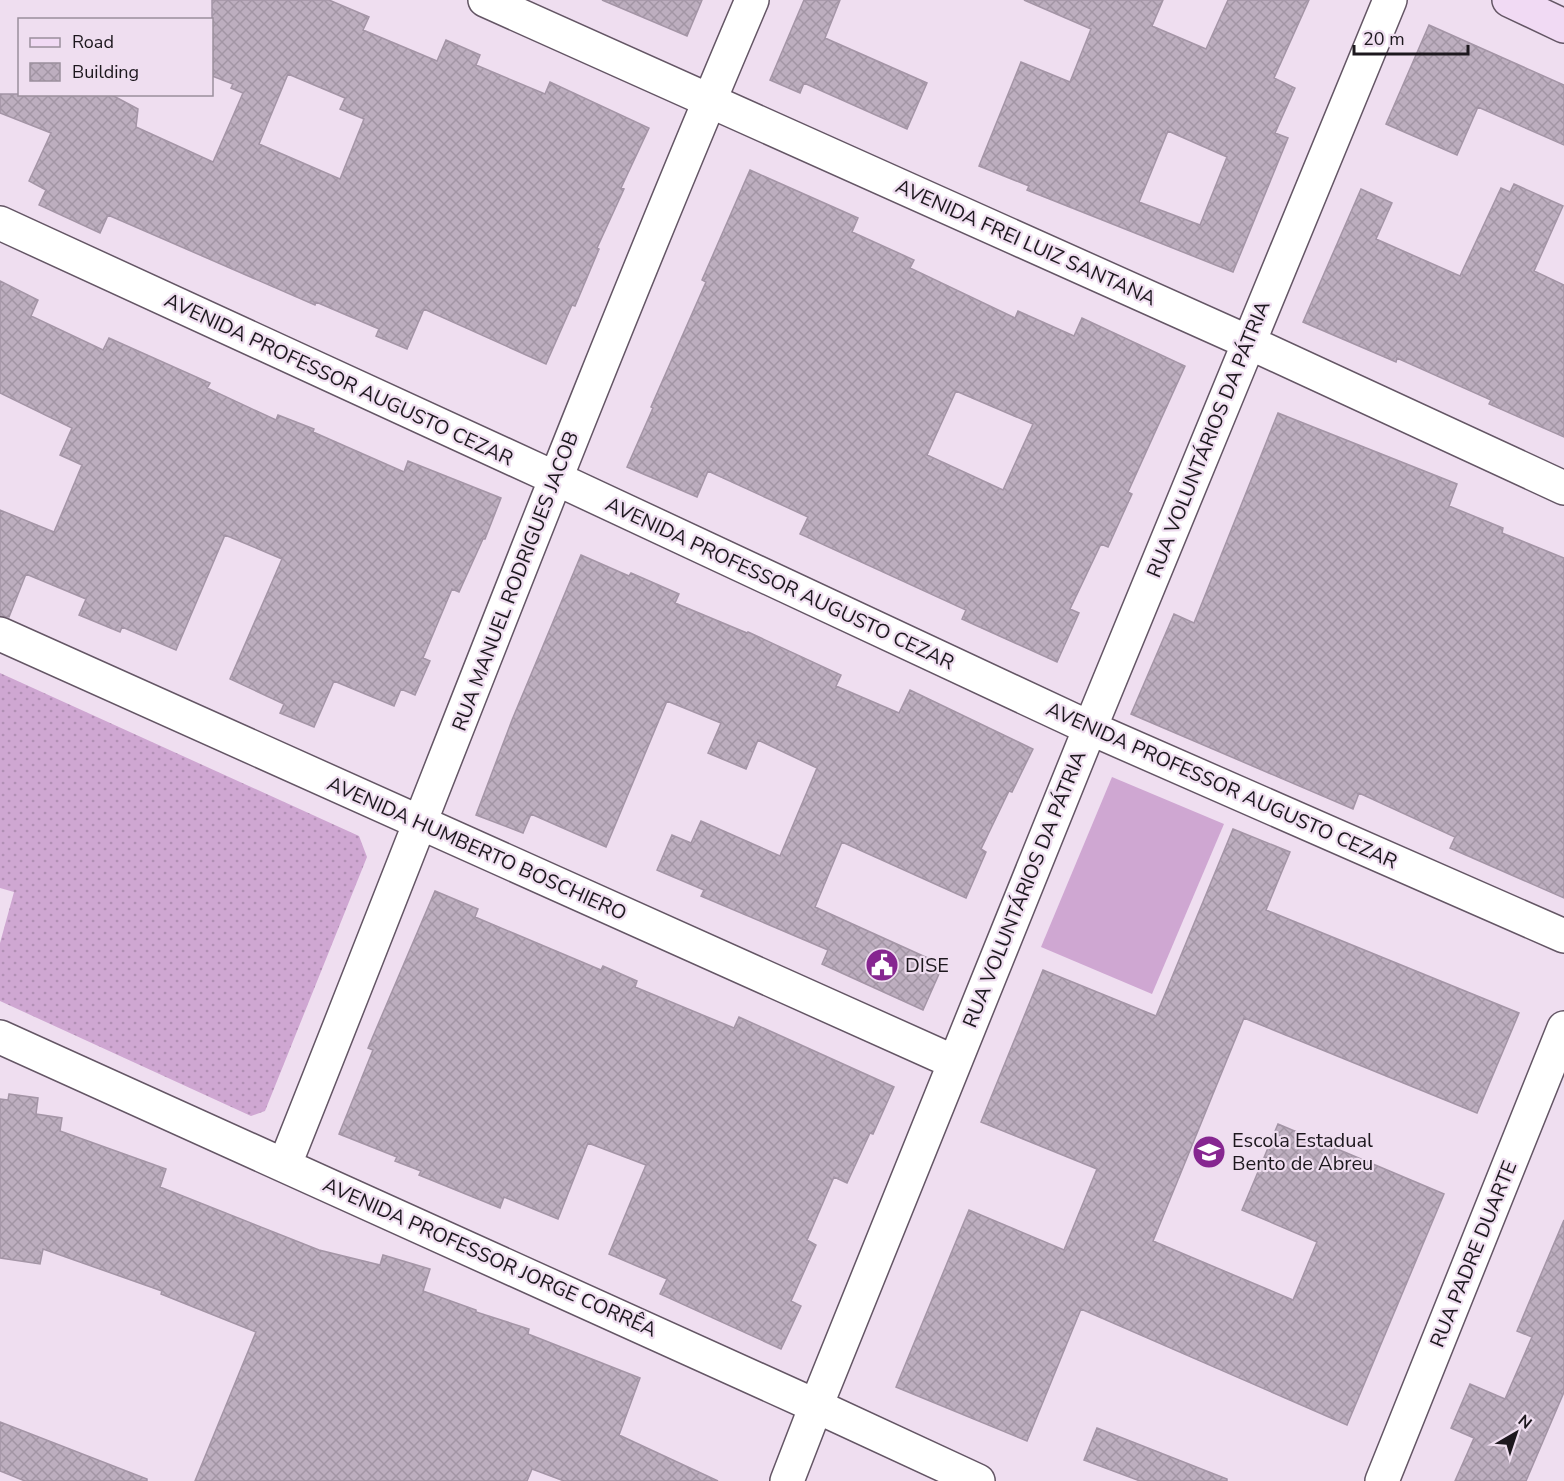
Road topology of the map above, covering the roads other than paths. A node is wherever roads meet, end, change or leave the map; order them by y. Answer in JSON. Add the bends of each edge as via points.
{"nodes":[{"id":1,"x":485,"y":0,"type":"edge"},
{"id":2,"x":752,"y":0,"type":"edge"},
{"id":3,"x":1390,"y":0,"type":"edge"},
{"id":4,"x":1509,"y":0,"type":"edge"},
{"id":5,"x":1564,"y":26,"type":"edge"},
{"id":6,"x":709,"y":101,"type":"junction"},
{"id":7,"x":0,"y":224,"type":"edge"},
{"id":8,"x":1248,"y":342,"type":"junction"},
{"id":9,"x":555,"y":478,"type":"junction"},
{"id":10,"x":1564,"y":489,"type":"edge"},
{"id":11,"x":0,"y":634,"type":"edge"},
{"id":12,"x":1090,"y":728,"type":"junction"},
{"id":13,"x":421,"y":822,"type":"junction"},
{"id":14,"x":1564,"y":936,"type":"edge"},
{"id":15,"x":1564,"y":1028,"type":"edge"},
{"id":16,"x":0,"y":1037,"type":"edge"},
{"id":17,"x":954,"y":1062,"type":"junction"},
{"id":18,"x":285,"y":1164,"type":"junction"},
{"id":19,"x":816,"y":1406,"type":"junction"},
{"id":20,"x":787,"y":1481,"type":"edge"},
{"id":21,"x":978,"y":1481,"type":"edge"},
{"id":22,"x":1382,"y":1481,"type":"edge"}],
"edges":[{"from":1,"to":6,"type":"street","name":"AVENIDA FREI LUIZ SANTANA"},
{"from":2,"to":6,"type":"street","name":"RUA MANUEL RODRIGUES JACOB"},
{"from":3,"to":8,"type":"street","name":"RUA VOLUNTÁRIOS DA PÁTRIA"},
{"from":4,"to":5,"type":"main road"},
{"from":6,"to":8,"type":"street","name":"AVENIDA FREI LUIZ SANTANA"},
{"from":6,"to":9,"type":"street","name":"RUA MANUEL RODRIGUES JACOB"},
{"from":7,"to":9,"type":"street","name":"AVENIDA PROFESSOR AUGUSTO CEZAR"},
{"from":8,"to":10,"type":"street","name":"AVENIDA FREI LUIZ SANTANA"},
{"from":8,"to":12,"type":"street","name":"RUA VOLUNTÁRIOS DA PÁTRIA"},
{"from":9,"to":12,"type":"street","name":"AVENIDA PROFESSOR AUGUSTO CEZAR"},
{"from":9,"to":13,"type":"street","name":"RUA MANUEL RODRIGUES JACOB"},
{"from":11,"to":13,"type":"street","name":"AVENIDA HUMBERTO BOSCHIERO"},
{"from":12,"to":14,"type":"street","name":"AVENIDA PROFESSOR AUGUSTO CEZAR"},
{"from":12,"to":17,"type":"street","name":"RUA VOLUNTÁRIOS DA PÁTRIA"},
{"from":13,"to":17,"type":"street","name":"AVENIDA HUMBERTO BOSCHIERO"},
{"from":13,"to":18,"type":"street","name":"RUA MANUEL RODRIGUES JACOB"},
{"from":15,"to":22,"type":"street","name":"RUA PADRE DUARTE"},
{"from":16,"to":18,"type":"street","name":"AVENIDA PROFESSOR JORGE CORRÊA"},
{"from":17,"to":19,"type":"street","name":"RUA VOLUNTÁRIOS DA PÁTRIA"},
{"from":18,"to":19,"type":"street","name":"AVENIDA PROFESSOR JORGE CORRÊA"},
{"from":19,"to":20,"type":"street","name":"RUA VOLUNTÁRIOS DA PÁTRIA"},
{"from":19,"to":21,"type":"street","name":"AVENIDA PROFESSOR JORGE CORRÊA"}]}
